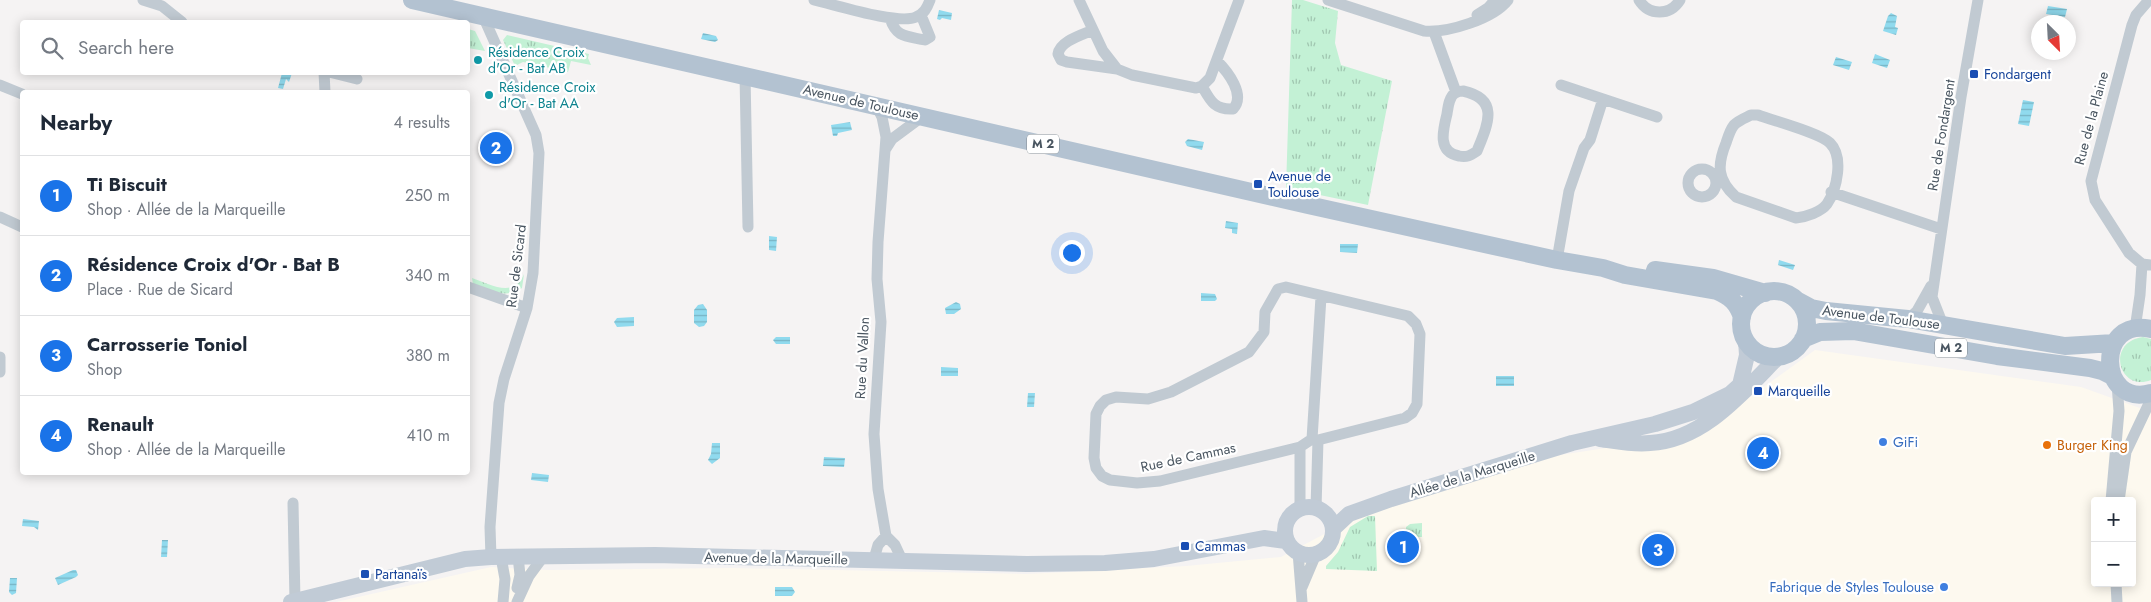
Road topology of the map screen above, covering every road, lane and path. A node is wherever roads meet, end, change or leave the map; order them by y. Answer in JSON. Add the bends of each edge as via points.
{"nodes":[{"id":1,"x":144,"y":0,"type":"edge"},
{"id":2,"x":412,"y":0,"type":"edge"},
{"id":3,"x":814,"y":0,"type":"edge"},
{"id":4,"x":930,"y":0,"type":"edge"},
{"id":5,"x":1079,"y":0,"type":"edge"},
{"id":6,"x":1239,"y":0,"type":"edge"},
{"id":7,"x":1495,"y":0,"type":"edge"},
{"id":8,"x":1508,"y":0,"type":"edge"},
{"id":9,"x":1639,"y":0,"type":"edge"},
{"id":10,"x":1680,"y":0,"type":"edge"},
{"id":11,"x":1978,"y":0,"type":"edge"},
{"id":12,"x":2149,"y":0,"type":"edge"},
{"id":13,"x":1336,"y":1,"type":"edge"},
{"id":14,"x":920,"y":15,"type":"junction"},
{"id":15,"x":482,"y":16,"type":"junction"},
{"id":16,"x":890,"y":18,"type":"junction"},
{"id":17,"x":180,"y":20,"type":"edge"},
{"id":18,"x":1093,"y":30,"type":"junction"},
{"id":19,"x":1447,"y":30,"type":"junction"},
{"id":20,"x":1434,"y":32,"type":"junction"},
{"id":21,"x":1217,"y":61,"type":"junction"},
{"id":22,"x":1117,"y":69,"type":"junction"},
{"id":23,"x":324,"y":75,"type":"edge"},
{"id":24,"x":341,"y":75,"type":"edge"},
{"id":25,"x":745,"y":75,"type":"junction"},
{"id":26,"x":357,"y":79,"type":"dead end"},
{"id":27,"x":0,"y":85,"type":"edge"},
{"id":28,"x":1561,"y":85,"type":"dead end"},
{"id":29,"x":1202,"y":86,"type":"junction"},
{"id":30,"x":325,"y":90,"type":"edge"},
{"id":31,"x":1456,"y":92,"type":"junction"},
{"id":32,"x":20,"y":93,"type":"edge"},
{"id":33,"x":1604,"y":99,"type":"junction"},
{"id":34,"x":876,"y":105,"type":"junction"},
{"id":35,"x":923,"y":116,"type":"junction"},
{"id":36,"x":1657,"y":117,"type":"dead end"},
{"id":37,"x":886,"y":150,"type":"junction"},
{"id":38,"x":1719,"y":160,"type":"junction"},
{"id":39,"x":1712,"y":173,"type":"junction"},
{"id":40,"x":1720,"y":183,"type":"junction"},
{"id":41,"x":1832,"y":192,"type":"junction"},
{"id":42,"x":0,"y":217,"type":"edge"},
{"id":43,"x":20,"y":226,"type":"edge"},
{"id":44,"x":748,"y":227,"type":"dead end"},
{"id":45,"x":1941,"y":229,"type":"junction"},
{"id":46,"x":1557,"y":260,"type":"junction"},
{"id":47,"x":2146,"y":265,"type":"edge"},
{"id":48,"x":1604,"y":268,"type":"junction"},
{"id":49,"x":1934,"y":275,"type":"junction"},
{"id":50,"x":470,"y":288,"type":"edge"},
{"id":51,"x":1764,"y":293,"type":"junction"},
{"id":52,"x":1321,"y":297,"type":"junction"},
{"id":53,"x":1798,"y":301,"type":"junction"},
{"id":54,"x":527,"y":308,"type":"junction"},
{"id":55,"x":1742,"y":317,"type":"junction"},
{"id":56,"x":1908,"y":319,"type":"junction"},
{"id":57,"x":1943,"y":325,"type":"junction"},
{"id":58,"x":2143,"y":329,"type":"edge"},
{"id":59,"x":1803,"y":339,"type":"junction"},
{"id":60,"x":1746,"y":340,"type":"junction"},
{"id":61,"x":2114,"y":343,"type":"junction"},
{"id":62,"x":1779,"y":356,"type":"junction"},
{"id":63,"x":0,"y":357,"type":"edge"},
{"id":64,"x":0,"y":372,"type":"edge"},
{"id":65,"x":2114,"y":380,"type":"junction"},
{"id":66,"x":2151,"y":393,"type":"edge"},
{"id":67,"x":2151,"y":398,"type":"edge"},
{"id":68,"x":1595,"y":438,"type":"junction"},
{"id":69,"x":1315,"y":440,"type":"junction"},
{"id":70,"x":1300,"y":447,"type":"junction"},
{"id":71,"x":2111,"y":497,"type":"edge"},
{"id":72,"x":2120,"y":497,"type":"edge"},
{"id":73,"x":294,"y":503,"type":"dead end"},
{"id":74,"x":1319,"y":515,"type":"junction"},
{"id":75,"x":1286,"y":524,"type":"junction"},
{"id":76,"x":886,"y":536,"type":"junction"},
{"id":77,"x":1264,"y":538,"type":"junction"},
{"id":78,"x":1292,"y":547,"type":"junction"},
{"id":79,"x":1316,"y":554,"type":"junction"},
{"id":80,"x":518,"y":556,"type":"junction"},
{"id":81,"x":496,"y":557,"type":"junction"},
{"id":82,"x":542,"y":557,"type":"junction"},
{"id":83,"x":874,"y":559,"type":"junction"},
{"id":84,"x":902,"y":560,"type":"junction"},
{"id":85,"x":1302,"y":587,"type":"junction"},
{"id":86,"x":2116,"y":587,"type":"edge"},
{"id":87,"x":293,"y":601,"type":"edge"},
{"id":88,"x":504,"y":602,"type":"edge"},
{"id":89,"x":516,"y":602,"type":"edge"},
{"id":90,"x":1302,"y":602,"type":"edge"},
{"id":91,"x":2117,"y":602,"type":"edge"}],
"edges":[{"from":1,"to":17,"type":"street","via":[[162,6]]},
{"from":2,"to":15,"type":"main road","name":"Avenue de Toulouse","number":"M 2"},
{"from":3,"to":16,"type":"street"},
{"from":4,"to":14,"type":"street","via":[[926,11]]},
{"from":5,"to":18,"type":"street"},
{"from":6,"to":21,"type":"street"},
{"from":7,"to":19,"type":"street","via":[[1480,13]]},
{"from":8,"to":19,"type":"street","via":[[1494,13]]},
{"from":9,"to":10,"type":"street","via":[[1657,12],[1666,12]]},
{"from":11,"to":45,"type":"street","name":"Rue de Fondargent"},
{"from":12,"to":47,"type":"street","name":"Rue de la Plaine","via":[[2136,14],[2132,25],[2091,181],[2095,200],[2129,253]]},
{"from":13,"to":20,"type":"street"},
{"from":14,"to":16,"type":"street","via":[[908,20]]},
{"from":14,"to":16,"type":"street","via":[[930,33],[925,40],[899,34]]},
{"from":15,"to":25,"type":"main road","name":"Avenue de Toulouse","number":"M 2"},
{"from":15,"to":54,"type":"street","name":"Rue de Sicard","via":[[536,135],[539,153],[533,273]]},
{"from":18,"to":22,"type":"street"},
{"from":18,"to":22,"type":"street","via":[[1058,49],[1061,60]]},
{"from":19,"to":20,"type":"street"},
{"from":20,"to":31,"type":"street"},
{"from":21,"to":29,"type":"street","via":[[1210,78]]},
{"from":21,"to":29,"type":"street","via":[[1237,92],[1236,106],[1233,109],[1218,108]]},
{"from":22,"to":29,"type":"street","via":[[1188,87]]},
{"from":23,"to":30,"type":"street"},
{"from":24,"to":26,"type":"street"},
{"from":25,"to":34,"type":"main road","name":"Avenue de Toulouse","number":"M 2"},
{"from":25,"to":44,"type":"street"},
{"from":27,"to":32,"type":"street"},
{"from":28,"to":33,"type":"street"},
{"from":31,"to":31,"type":"street","via":[[1451,98],[1442,134],[1443,143],[1447,151],[1464,157],[1477,150],[1488,113],[1487,104],[1475,94]]},
{"from":33,"to":36,"type":"street"},
{"from":33,"to":46,"type":"street","via":[[1569,191]]},
{"from":34,"to":35,"type":"main road","name":"Avenue de Toulouse","number":"M 2"},
{"from":34,"to":37,"type":"street","name":"Rue du Vallon","via":[[884,125]]},
{"from":35,"to":37,"type":"street","via":[[892,139]]},
{"from":35,"to":46,"type":"main road","name":"Avenue de Toulouse","number":"M 2"},
{"from":37,"to":76,"type":"street","name":"Rue du Vallon","via":[[878,249],[881,322],[874,434]]},
{"from":38,"to":39,"type":"street"},
{"from":38,"to":40,"type":"street"},
{"from":38,"to":41,"type":"street","via":[[1732,127],[1751,115],[1758,116],[1828,141],[1839,163]]},
{"from":39,"to":40,"type":"street"},
{"from":39,"to":40,"type":"street","via":[[1696,170],[1689,177],[1689,187],[1700,196],[1711,193]]},
{"from":40,"to":41,"type":"street","via":[[1736,197],[1796,218],[1822,209]]},
{"from":41,"to":45,"type":"street"},
{"from":42,"to":43,"type":"street"},
{"from":45,"to":49,"type":"street","name":"Rue de Fondargent"},
{"from":46,"to":48,"type":"main road","name":"Avenue de Toulouse","number":"M 2"},
{"from":47,"to":58,"type":"street","name":"Rue de la Plaine","via":[[2140,296]]},
{"from":48,"to":51,"type":"main road","name":"Avenue de Toulouse","number":"M 2","via":[[1624,267],[1696,275]]},
{"from":48,"to":55,"type":"main road","name":"Avenue de Toulouse","number":"M 2","via":[[1625,275],[1717,291],[1737,304]]},
{"from":49,"to":56,"type":"street","name":"Rue de Fondargent","via":[[1928,293]]},
{"from":49,"to":57,"type":"street","name":"Rue de Fondargent","via":[[1932,297]]},
{"from":50,"to":54,"type":"street"},
{"from":51,"to":53,"type":"main road","via":[[1782,292]]},
{"from":51,"to":55,"type":"main road","via":[[1750,302]]},
{"from":52,"to":69,"type":"street"},
{"from":52,"to":69,"type":"street","name":"Rue de Cammas","via":[[1408,316],[1420,334],[1417,404],[1412,413],[1405,418]]},
{"from":52,"to":70,"type":"street","name":"Rue de Cammas","via":[[1286,287],[1278,289],[1265,312],[1264,332],[1250,352],[1171,392],[1148,399],[1116,397],[1106,400],[1096,414],[1096,468],[1110,480],[1160,481]]},
{"from":53,"to":56,"type":"main road","name":"Avenue de Toulouse","number":"M 2","via":[[1826,311]]},
{"from":53,"to":59,"type":"main road","via":[[1807,319]]},
{"from":54,"to":81,"type":"street","name":"Rue de Sicard","via":[[499,403],[490,527]]},
{"from":55,"to":60,"type":"main road"},
{"from":56,"to":57,"type":"main road","name":"Avenue de Toulouse","number":"M 2"},
{"from":57,"to":61,"type":"main road","name":"Avenue de Toulouse","number":"M 2","via":[[2065,346]]},
{"from":58,"to":61,"type":"main road","via":[[2123,334]]},
{"from":59,"to":62,"type":"main road","via":[[1793,351]]},
{"from":59,"to":65,"type":"main road","name":"Avenue de Toulouse","number":"M 2","via":[[1820,332],[1853,331],[2090,368],[2102,371]]},
{"from":60,"to":62,"type":"main road","via":[[1756,352]]},
{"from":60,"to":68,"type":"street","name":"Allée de la Marqueille","via":[[1745,370],[1740,385],[1730,394],[1693,412]]},
{"from":61,"to":65,"type":"main road","via":[[2109,365]]},
{"from":62,"to":68,"type":"street","name":"Allée de la Marqueille","via":[[1722,412],[1684,436],[1650,444]]},
{"from":63,"to":64,"type":"street"},
{"from":65,"to":66,"type":"main road","name":"Avenue de Toulouse","via":[[2130,392]]},
{"from":65,"to":71,"type":"street","via":[[2119,411]]},
{"from":67,"to":72,"type":"street","via":[[2126,452]]},
{"from":68,"to":74,"type":"street","name":"Allée de la Marqueille","via":[[1468,474],[1349,514]]},
{"from":69,"to":70,"type":"street","name":"Rue de Cammas"},
{"from":69,"to":74,"type":"street"},
{"from":70,"to":74,"type":"street"},
{"from":73,"to":87,"type":"street"},
{"from":74,"to":75,"type":"street","via":[[1293,514]]},
{"from":74,"to":79,"type":"street","via":[[1330,544]]},
{"from":75,"to":77,"type":"street","name":"Avenue de la Marqueille"},
{"from":75,"to":78,"type":"street"},
{"from":76,"to":83,"type":"street","via":[[878,545]]},
{"from":76,"to":84,"type":"street","name":"Rue du Vallon"},
{"from":77,"to":78,"type":"street","name":"Avenue de la Marqueille"},
{"from":77,"to":84,"type":"street","name":"Avenue de la Marqueille","via":[[1133,561],[1027,564]]},
{"from":78,"to":79,"type":"street","via":[[1307,555]]},
{"from":78,"to":85,"type":"street"},
{"from":79,"to":85,"type":"street"},
{"from":80,"to":81,"type":"street","name":"Avenue de la Marqueille"},
{"from":80,"to":82,"type":"street","name":"Avenue de la Marqueille"},
{"from":80,"to":89,"type":"street","via":[[520,575]]},
{"from":81,"to":87,"type":"street","name":"Avenue de la Marqueille","via":[[466,559]]},
{"from":81,"to":88,"type":"street","name":"Rue de Sicard","via":[[505,579]]},
{"from":82,"to":83,"type":"street","name":"Avenue de la Marqueille","via":[[646,555]]},
{"from":82,"to":89,"type":"street"},
{"from":83,"to":84,"type":"street","name":"Avenue de la Marqueille"},
{"from":85,"to":90,"type":"street"},
{"from":86,"to":91,"type":"street"}]}
